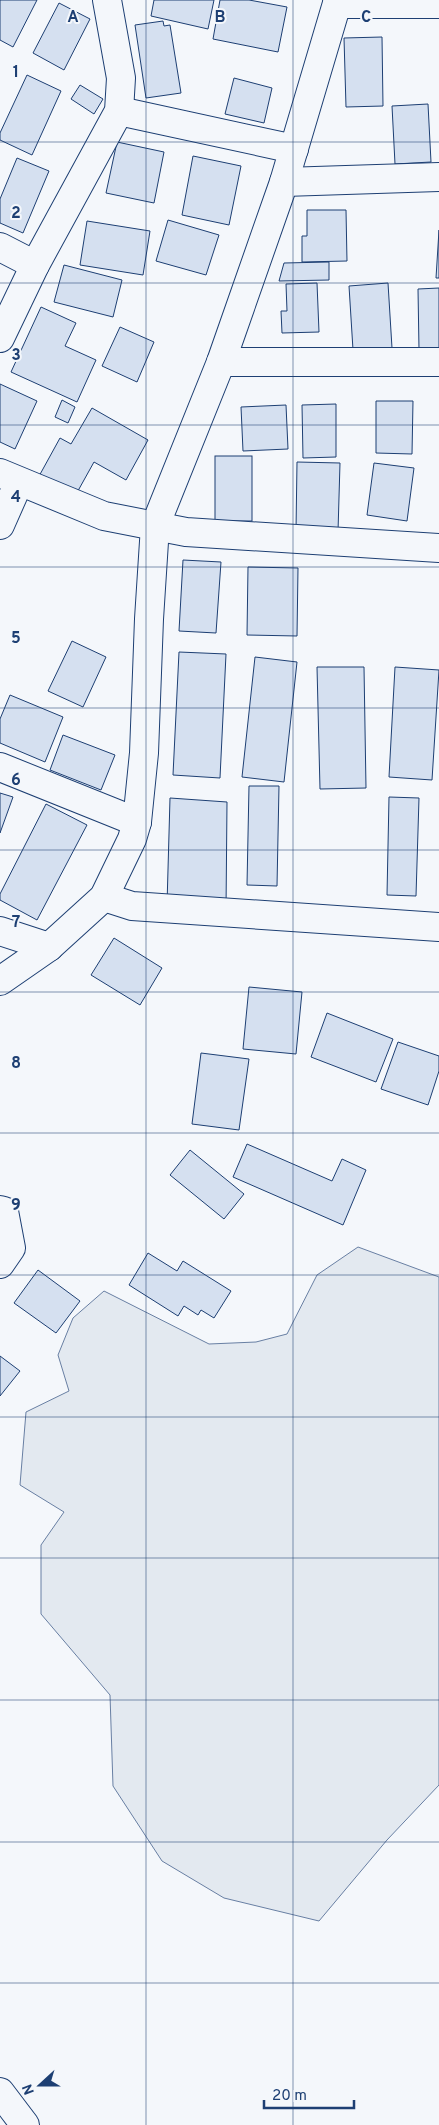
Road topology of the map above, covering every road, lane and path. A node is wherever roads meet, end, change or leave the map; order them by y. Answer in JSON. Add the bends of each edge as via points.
{"nodes":[{"id":1,"x":107,"y":0,"type":"edge"},
{"id":2,"x":338,"y":2,"type":"edge"},
{"id":3,"x":439,"y":4,"type":"edge"},
{"id":4,"x":119,"y":111,"type":"junction"},
{"id":5,"x":294,"y":148,"type":"junction"},
{"id":6,"x":439,"y":178,"type":"edge"},
{"id":7,"x":284,"y":182,"type":"junction"},
{"id":8,"x":0,"y":247,"type":"edge"},
{"id":9,"x":35,"y":264,"type":"junction"},
{"id":10,"x":0,"y":338,"type":"edge"},
{"id":11,"x":221,"y":362,"type":"junction"},
{"id":12,"x":439,"y":362,"type":"edge"},
{"id":13,"x":10,"y":478,"type":"edge"},
{"id":14,"x":0,"y":525,"type":"edge"},
{"id":15,"x":155,"y":526,"type":"junction"},
{"id":16,"x":439,"y":548,"type":"edge"},
{"id":17,"x":0,"y":767,"type":"edge"},
{"id":18,"x":137,"y":822,"type":"junction"},
{"id":19,"x":104,"y":897,"type":"junction"},
{"id":20,"x":439,"y":927,"type":"edge"},
{"id":21,"x":0,"y":931,"type":"edge"},
{"id":22,"x":49,"y":947,"type":"junction"},
{"id":23,"x":0,"y":982,"type":"edge"},
{"id":24,"x":0,"y":1210,"type":"edge"},
{"id":25,"x":0,"y":1264,"type":"edge"},
{"id":26,"x":0,"y":2092,"type":"edge"},
{"id":27,"x":25,"y":2125,"type":"edge"}],
"edges":[{"from":1,"to":4,"type":"street","via":[[121,78]]},
{"from":2,"to":3,"type":"street"},
{"from":2,"to":5,"type":"street"},
{"from":4,"to":5,"type":"street"},
{"from":4,"to":9,"type":"street"},
{"from":5,"to":7,"type":"street"},
{"from":6,"to":7,"type":"street"},
{"from":7,"to":11,"type":"street"},
{"from":8,"to":9,"type":"street"},
{"from":9,"to":10,"type":"street"},
{"from":11,"to":12,"type":"street"},
{"from":11,"to":15,"type":"street"},
{"from":13,"to":14,"type":"street"},
{"from":13,"to":15,"type":"street","via":[[104,516]]},
{"from":15,"to":16,"type":"street","via":[[186,532]]},
{"from":15,"to":18,"type":"street","via":[[144,753]]},
{"from":17,"to":18,"type":"street"},
{"from":18,"to":19,"type":"street"},
{"from":19,"to":20,"type":"street","via":[[132,906]]},
{"from":19,"to":22,"type":"street"},
{"from":21,"to":22,"type":"street"},
{"from":22,"to":23,"type":"street"},
{"from":24,"to":25,"type":"street","via":[[4,1211],[11,1248]]},
{"from":26,"to":27,"type":"street"}]}
